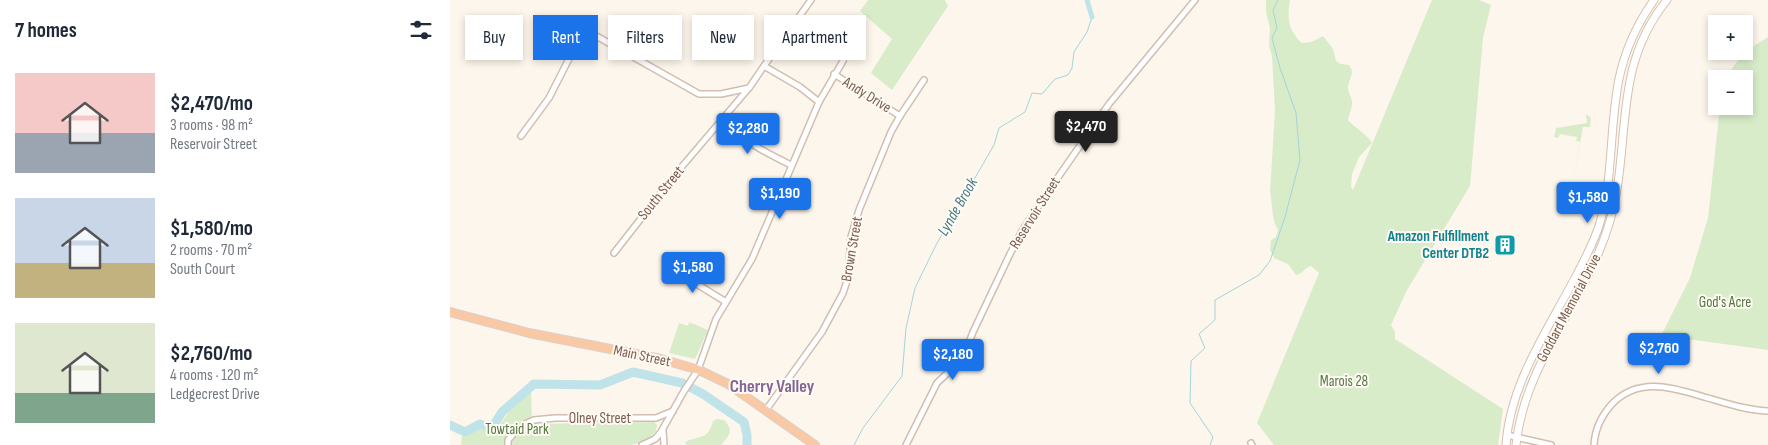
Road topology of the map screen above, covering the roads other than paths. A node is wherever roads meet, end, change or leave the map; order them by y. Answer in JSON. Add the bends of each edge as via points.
{"nodes":[{"id":1,"x":811,"y":0,"type":"edge"},
{"id":2,"x":1195,"y":0,"type":"edge"},
{"id":3,"x":1654,"y":0,"type":"edge"},
{"id":4,"x":1667,"y":0,"type":"edge"},
{"id":5,"x":843,"y":61,"type":"dead end"},
{"id":6,"x":764,"y":66,"type":"junction"},
{"id":7,"x":834,"y":74,"type":"junction"},
{"id":8,"x":924,"y":80,"type":"dead end"},
{"id":9,"x":748,"y":88,"type":"junction"},
{"id":10,"x":819,"y":102,"type":"junction"},
{"id":11,"x":900,"y":116,"type":"junction"},
{"id":12,"x":722,"y":120,"type":"junction"},
{"id":13,"x":521,"y":136,"type":"dead end"},
{"id":14,"x":791,"y":165,"type":"junction"},
{"id":15,"x":614,"y":253,"type":"dead end"},
{"id":16,"x":671,"y":268,"type":"dead end"},
{"id":17,"x":726,"y":302,"type":"junction"},
{"id":18,"x":450,"y":312,"type":"edge"},
{"id":19,"x":698,"y":370,"type":"junction"},
{"id":20,"x":673,"y":410,"type":"junction"},
{"id":21,"x":766,"y":410,"type":"junction"},
{"id":22,"x":1768,"y":411,"type":"edge"},
{"id":23,"x":664,"y":428,"type":"junction"},
{"id":24,"x":1507,"y":435,"type":"junction"},
{"id":25,"x":1516,"y":437,"type":"junction"},
{"id":26,"x":508,"y":445,"type":"edge"},
{"id":27,"x":642,"y":445,"type":"edge"},
{"id":28,"x":664,"y":445,"type":"edge"},
{"id":29,"x":815,"y":445,"type":"edge"},
{"id":30,"x":906,"y":445,"type":"edge"},
{"id":31,"x":1506,"y":445,"type":"edge"},
{"id":32,"x":1516,"y":445,"type":"edge"},
{"id":33,"x":1551,"y":445,"type":"edge"},
{"id":34,"x":1594,"y":445,"type":"edge"}],
"edges":[{"from":1,"to":6,"type":"street","name":"South Street"},
{"from":2,"to":30,"type":"street","name":"Reservoir Street","via":[[1109,104],[1057,178],[1016,242],[965,352],[958,364],[937,383]]},
{"from":3,"to":24,"type":"main road","name":"Goddard Memorial Drive","via":[[1634,32],[1620,76],[1609,183],[1599,225],[1587,255],[1521,382]]},
{"from":4,"to":25,"type":"main road","name":"Goddard Memorial Drive","via":[[1637,50],[1630,74],[1617,194],[1607,231],[1535,374],[1524,401]]},
{"from":5,"to":7,"type":"street"},
{"from":6,"to":9,"type":"street","name":"South Street"},
{"from":6,"to":10,"type":"street"},
{"from":7,"to":10,"type":"street"},
{"from":7,"to":11,"type":"street","name":"Andy Drive"},
{"from":8,"to":11,"type":"street","name":"Brown Street"},
{"from":9,"to":12,"type":"street","name":"South Street"},
{"from":9,"to":13,"type":"street","via":[[721,94],[699,94],[587,32],[576,45],[549,98]]},
{"from":10,"to":14,"type":"street"},
{"from":11,"to":21,"type":"street","name":"Brown Street","via":[[856,216],[844,290],[822,332]]},
{"from":12,"to":14,"type":"street","via":[[754,146]]},
{"from":12,"to":15,"type":"street","name":"South Street"},
{"from":14,"to":17,"type":"street","via":[[752,258]]},
{"from":16,"to":17,"type":"street"},
{"from":17,"to":19,"type":"street","via":[[715,322]]},
{"from":18,"to":19,"type":"highway","name":"Main Street"},
{"from":19,"to":20,"type":"street"},
{"from":19,"to":21,"type":"highway","name":"Main Street","via":[[724,382]]},
{"from":20,"to":23,"type":"street"},
{"from":20,"to":26,"type":"street","name":"Olney Street","via":[[656,418],[534,420],[515,432]]},
{"from":21,"to":29,"type":"highway","name":"Main Street"},
{"from":22,"to":34,"type":"street","via":[[1742,408],[1670,387],[1647,386],[1628,392],[1608,408],[1600,422]]},
{"from":23,"to":27,"type":"street","name":"Olney Street","via":[[656,438]]},
{"from":23,"to":28,"type":"street"},
{"from":24,"to":25,"type":"street"},
{"from":24,"to":31,"type":"main road","name":"Goddard Memorial Drive"},
{"from":25,"to":32,"type":"main road","name":"Goddard Memorial Drive"},
{"from":25,"to":33,"type":"street"}]}
